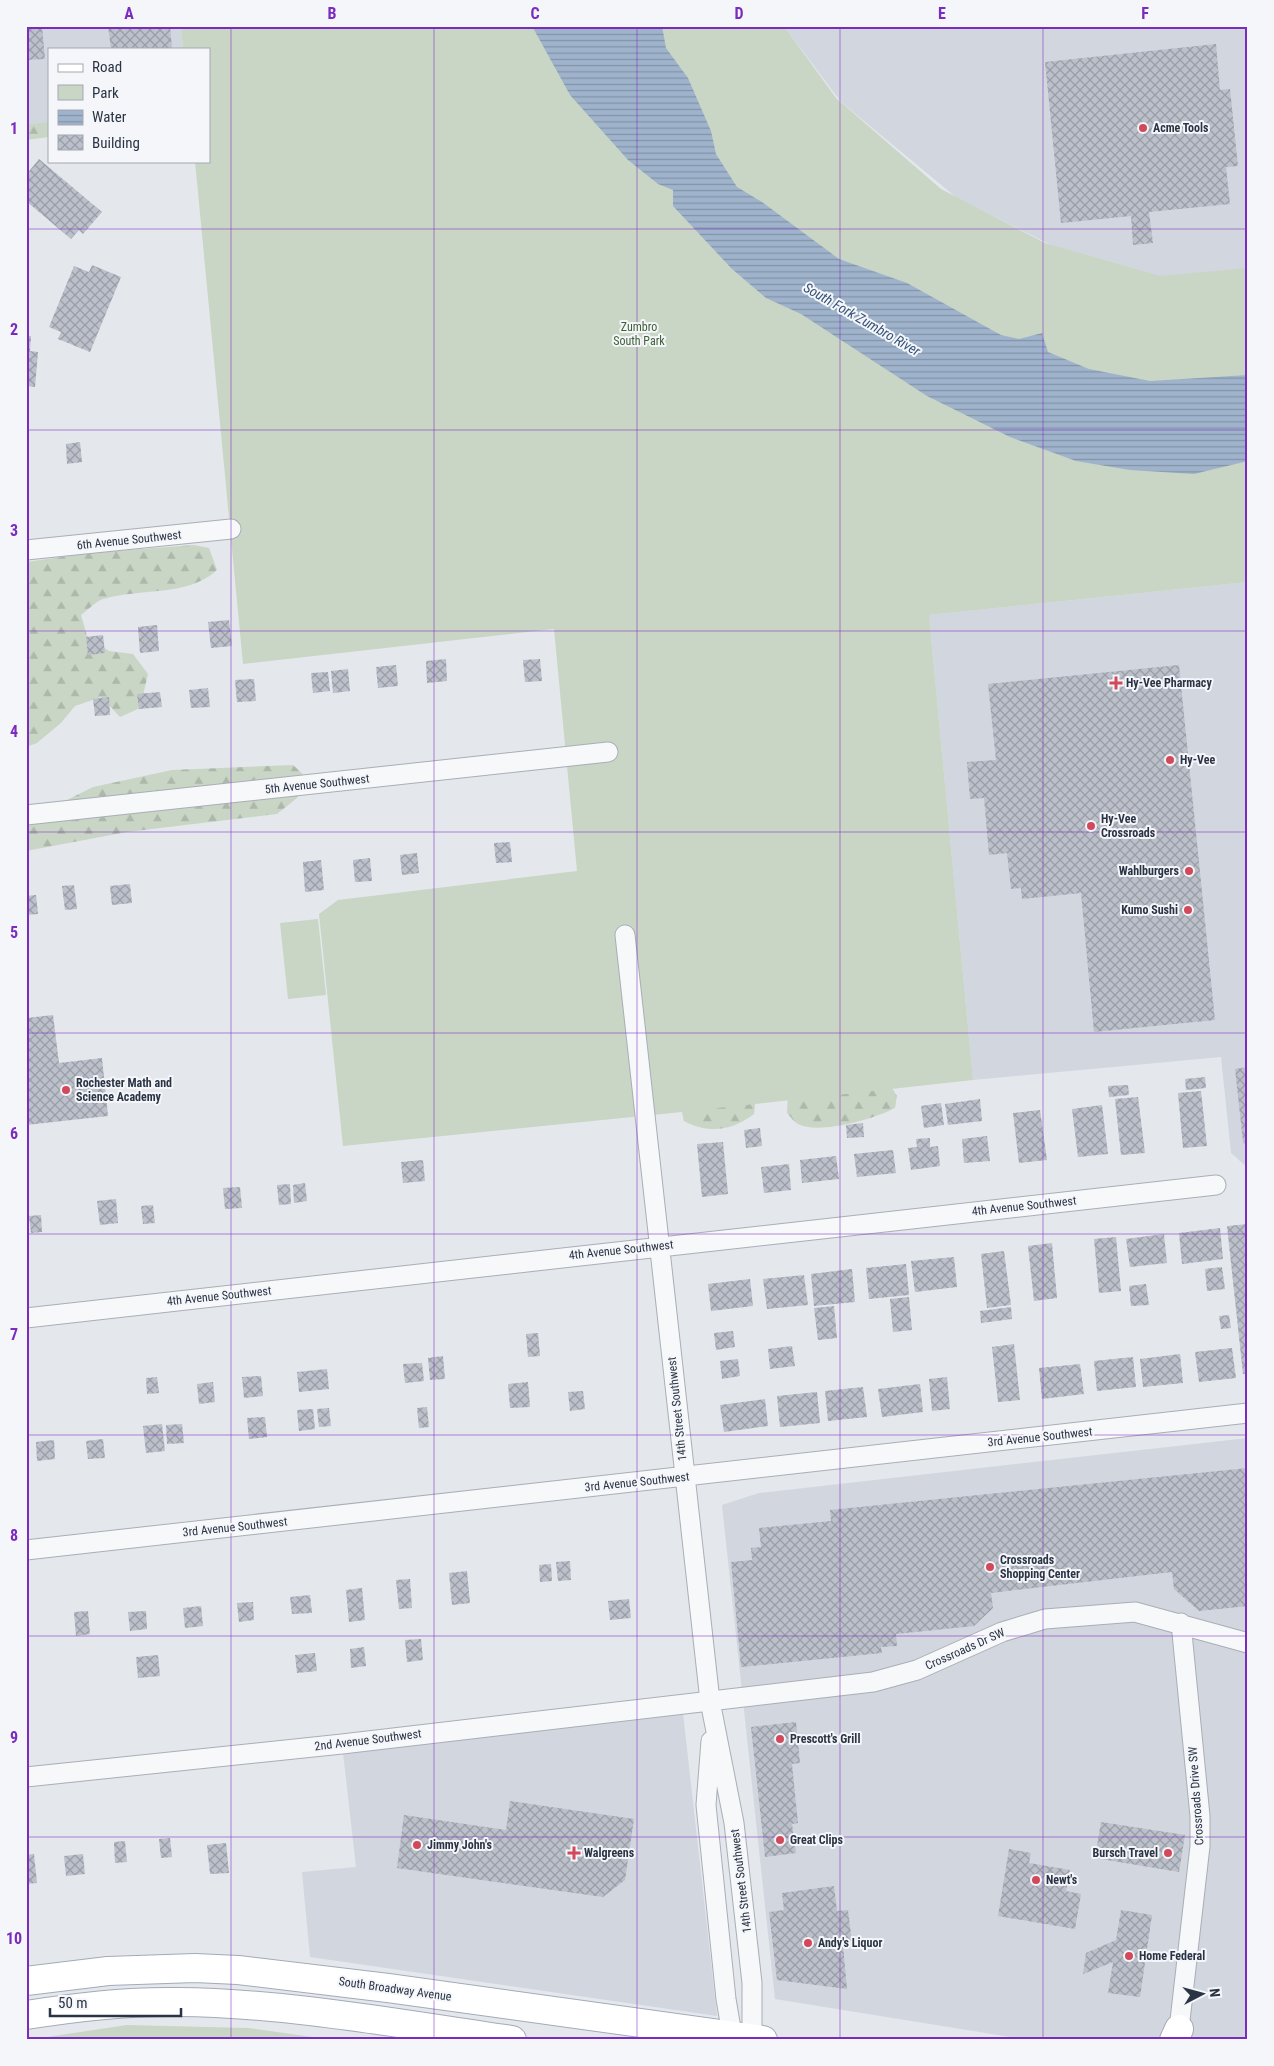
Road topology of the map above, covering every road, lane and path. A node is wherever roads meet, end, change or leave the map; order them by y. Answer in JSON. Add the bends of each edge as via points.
{"nodes":[{"id":1,"x":231,"y":529,"type":"dead end"},
{"id":2,"x":26,"y":550,"type":"edge"},
{"id":3,"x":608,"y":752,"type":"dead end"},
{"id":4,"x":26,"y":815,"type":"edge"},
{"id":5,"x":625,"y":935,"type":"dead end"},
{"id":6,"x":1216,"y":1185,"type":"dead end"},
{"id":7,"x":660,"y":1246,"type":"junction"},
{"id":8,"x":26,"y":1318,"type":"edge"},
{"id":9,"x":1248,"y":1414,"type":"edge"},
{"id":10,"x":684,"y":1477,"type":"junction"},
{"id":11,"x":26,"y":1550,"type":"edge"},
{"id":12,"x":1181,"y":1623,"type":"junction"},
{"id":13,"x":1248,"y":1642,"type":"edge"},
{"id":14,"x":710,"y":1701,"type":"junction"},
{"id":15,"x":713,"y":1725,"type":"junction"},
{"id":16,"x":26,"y":1777,"type":"edge"},
{"id":17,"x":26,"y":1980,"type":"edge"},
{"id":18,"x":26,"y":2015,"type":"edge"},
{"id":19,"x":1178,"y":2036,"type":"edge"},
{"id":20,"x":746,"y":2038,"type":"edge"},
{"id":21,"x":512,"y":2040,"type":"edge"}],
"edges":[{"from":1,"to":2,"type":"street","name":"6th Avenue Southwest"},
{"from":3,"to":4,"type":"street","name":"5th Avenue Southwest"},
{"from":5,"to":7,"type":"street","name":"14th Street Southwest"},
{"from":6,"to":7,"type":"street","name":"4th Avenue Southwest"},
{"from":7,"to":8,"type":"street","name":"4th Avenue Southwest"},
{"from":7,"to":10,"type":"street","name":"14th Street Southwest"},
{"from":9,"to":10,"type":"street","name":"3rd Avenue Southwest"},
{"from":10,"to":11,"type":"street","name":"3rd Avenue Southwest"},
{"from":10,"to":14,"type":"street","name":"14th Street Southwest"},
{"from":12,"to":13,"type":"street","name":"Crossroads Dr SW"},
{"from":12,"to":14,"type":"street","name":"Crossroads Dr SW","via":[[1135,1612],[1045,1619],[1002,1632],[917,1670],[872,1682]]},
{"from":12,"to":19,"type":"street","name":"Crossroads Drive SW","via":[[1200,1816],[1200,1846]]},
{"from":14,"to":15,"type":"street","name":"14th Street Southwest"},
{"from":14,"to":16,"type":"street","name":"2nd Avenue Southwest"},
{"from":15,"to":20,"type":"street","name":"14th Street Southwest","via":[[734,1824],[752,1983]]},
{"from":15,"to":20,"type":"street","name":"14th Street Southwest","via":[[706,1805]]},
{"from":17,"to":20,"type":"main road","name":"South Broadway Avenue","via":[[108,1971],[238,1970]]},
{"from":18,"to":21,"type":"main road","via":[[132,2003],[223,2003],[336,2014]]}]}
